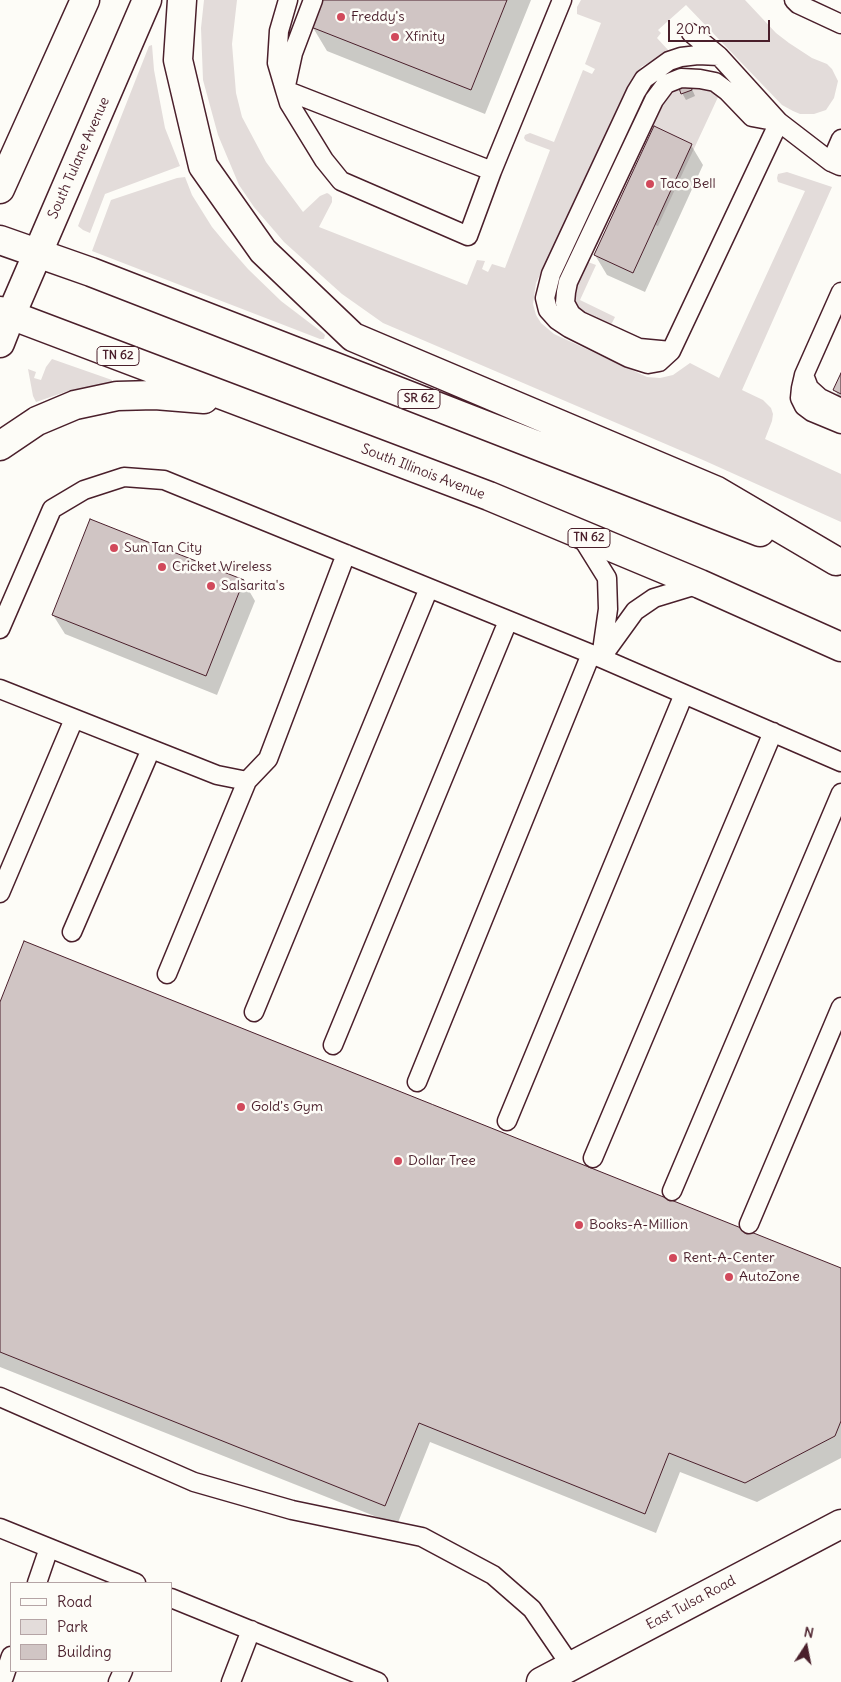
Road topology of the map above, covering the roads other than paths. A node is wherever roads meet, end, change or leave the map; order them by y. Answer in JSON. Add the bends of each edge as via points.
{"nodes":[{"id":1,"x":85,"y":0,"type":"edge"},
{"id":2,"x":147,"y":0,"type":"edge"},
{"id":3,"x":182,"y":0,"type":"edge"},
{"id":4,"x":288,"y":0,"type":"edge"},
{"id":5,"x":313,"y":0,"type":"edge"},
{"id":6,"x":562,"y":0,"type":"edge"},
{"id":7,"x":794,"y":0,"type":"edge"},
{"id":8,"x":841,"y":24,"type":"edge"},
{"id":9,"x":691,"y":34,"type":"dead end"},
{"id":10,"x":719,"y":56,"type":"junction"},
{"id":11,"x":285,"y":90,"type":"junction"},
{"id":12,"x":779,"y":122,"type":"junction"},
{"id":13,"x":841,"y":139,"type":"edge"},
{"id":14,"x":836,"y":164,"type":"edge"},
{"id":15,"x":492,"y":171,"type":"junction"},
{"id":16,"x":0,"y":189,"type":"edge"},
{"id":17,"x":0,"y":240,"type":"edge"},
{"id":18,"x":37,"y":254,"type":"junction"},
{"id":19,"x":841,"y":292,"type":"edge"},
{"id":20,"x":6,"y":313,"type":"edge"},
{"id":21,"x":0,"y":343,"type":"edge"},
{"id":22,"x":671,"y":350,"type":"junction"},
{"id":23,"x":804,"y":375,"type":"junction"},
{"id":24,"x":236,"y":402,"type":"junction"},
{"id":25,"x":841,"y":408,"type":"edge"},
{"id":26,"x":841,"y":424,"type":"edge"},
{"id":27,"x":0,"y":446,"type":"edge"},
{"id":28,"x":578,"y":533,"type":"junction"},
{"id":29,"x":346,"y":554,"type":"junction"},
{"id":30,"x":839,"y":562,"type":"edge"},
{"id":31,"x":700,"y":584,"type":"junction"},
{"id":32,"x":428,"y":588,"type":"junction"},
{"id":33,"x":508,"y":621,"type":"junction"},
{"id":34,"x":0,"y":629,"type":"edge"},
{"id":35,"x":841,"y":647,"type":"edge"},
{"id":36,"x":596,"y":656,"type":"junction"},
{"id":37,"x":0,"y":689,"type":"edge"},
{"id":38,"x":684,"y":694,"type":"junction"},
{"id":39,"x":74,"y":719,"type":"junction"},
{"id":40,"x":772,"y":732,"type":"junction"},
{"id":41,"x":151,"y":749,"type":"junction"},
{"id":42,"x":841,"y":762,"type":"edge"},
{"id":43,"x":247,"y":781,"type":"junction"},
{"id":44,"x":841,"y":793,"type":"edge"},
{"id":45,"x":0,"y":893,"type":"edge"},
{"id":46,"x":72,"y":932,"type":"dead end"},
{"id":47,"x":167,"y":974,"type":"dead end"},
{"id":48,"x":841,"y":1007,"type":"edge"},
{"id":49,"x":254,"y":1012,"type":"dead end"},
{"id":50,"x":333,"y":1045,"type":"dead end"},
{"id":51,"x":417,"y":1082,"type":"dead end"},
{"id":52,"x":507,"y":1121,"type":"dead end"},
{"id":53,"x":593,"y":1158,"type":"dead end"},
{"id":54,"x":672,"y":1191,"type":"dead end"},
{"id":55,"x":749,"y":1224,"type":"dead end"},
{"id":56,"x":0,"y":1397,"type":"edge"},
{"id":57,"x":841,"y":1524,"type":"edge"},
{"id":58,"x":0,"y":1528,"type":"edge"},
{"id":59,"x":49,"y":1548,"type":"junction"},
{"id":60,"x":37,"y":1582,"type":"edge"},
{"id":61,"x":134,"y":1582,"type":"edge"},
{"id":62,"x":172,"y":1598,"type":"edge"},
{"id":63,"x":251,"y":1630,"type":"junction"},
{"id":64,"x":10,"y":1659,"type":"edge"},
{"id":65,"x":571,"y":1666,"type":"junction"},
{"id":66,"x":4,"y":1677,"type":"dead end"},
{"id":67,"x":231,"y":1682,"type":"edge"},
{"id":68,"x":378,"y":1682,"type":"edge"},
{"id":69,"x":541,"y":1682,"type":"edge"}],
"edges":[{"from":1,"to":16,"type":"main road"},
{"from":2,"to":18,"type":"main road","name":"South Tulane Avenue"},
{"from":3,"to":30,"type":"main road","via":[[178,60],[203,166],[263,251],[353,336],[717,491]]},
{"from":4,"to":11,"type":"lane","via":[[279,31],[277,63]]},
{"from":5,"to":11,"type":"lane","via":[[293,54]]},
{"from":6,"to":15,"type":"lane"},
{"from":7,"to":8,"type":"lane"},
{"from":9,"to":10,"type":"lane"},
{"from":10,"to":12,"type":"lane"},
{"from":10,"to":22,"type":"lane","via":[[681,57],[644,78],[547,286],[545,298],[548,310],[568,328],[629,358],[648,364],[660,362]]},
{"from":11,"to":15,"type":"lane"},
{"from":11,"to":15,"type":"lane","via":[[289,103],[324,160],[342,181],[468,236]]},
{"from":12,"to":14,"type":"lane"},
{"from":12,"to":22,"type":"lane"},
{"from":12,"to":22,"type":"lane","via":[[752,117],[715,82],[700,79],[681,78],[666,84],[650,108],[568,282],[565,303],[580,321],[638,348]]},
{"from":13,"to":14,"type":"lane"},
{"from":17,"to":18,"type":"main road","number":"SR 62"},
{"from":18,"to":20,"type":"main road","name":"South Tulane Avenue"},
{"from":18,"to":30,"type":"main road","number":"SR 62","via":[[91,272]]},
{"from":19,"to":23,"type":"lane"},
{"from":20,"to":21,"type":"main road","name":"South Tulane Avenue"},
{"from":20,"to":24,"type":"main road","name":"South Illinois Avenue","number":"TN 62"},
{"from":23,"to":25,"type":"lane","via":[[809,388],[820,398]]},
{"from":23,"to":26,"type":"lane","via":[[800,398],[804,406]]},
{"from":24,"to":27,"type":"main road","via":[[155,395],[117,396],[76,405],[37,421]]},
{"from":24,"to":28,"type":"main road","name":"South Illinois Avenue","number":"TN 62"},
{"from":28,"to":31,"type":"main road","name":"South Illinois Avenue","number":"TN 62"},
{"from":28,"to":36,"type":"lane","via":[[607,578],[608,609]]},
{"from":29,"to":32,"type":"lane"},
{"from":29,"to":34,"type":"lane","via":[[164,480],[124,477],[84,490],[52,509]]},
{"from":29,"to":43,"type":"lane","via":[[268,759]]},
{"from":31,"to":35,"type":"main road","name":"South Illinois Avenue","number":"TN 62"},
{"from":31,"to":36,"type":"lane","via":[[654,598],[635,611]]},
{"from":32,"to":33,"type":"lane"},
{"from":32,"to":49,"type":"lane"},
{"from":33,"to":36,"type":"lane"},
{"from":33,"to":50,"type":"lane"},
{"from":36,"to":38,"type":"lane"},
{"from":36,"to":51,"type":"lane"},
{"from":37,"to":39,"type":"lane"},
{"from":38,"to":40,"type":"lane"},
{"from":38,"to":52,"type":"lane"},
{"from":39,"to":41,"type":"lane"},
{"from":39,"to":45,"type":"lane"},
{"from":40,"to":42,"type":"lane"},
{"from":40,"to":53,"type":"lane"},
{"from":41,"to":43,"type":"lane","via":[[217,775]]},
{"from":41,"to":46,"type":"lane"},
{"from":43,"to":47,"type":"lane"},
{"from":44,"to":54,"type":"lane"},
{"from":48,"to":55,"type":"lane"},
{"from":56,"to":65,"type":"lane","via":[[194,1482],[292,1510],[422,1537],[493,1576],[532,1609]]},
{"from":57,"to":65,"type":"main road","name":"East Tulsa Road"},
{"from":58,"to":59,"type":"lane"},
{"from":59,"to":60,"type":"lane"},
{"from":59,"to":61,"type":"lane"},
{"from":62,"to":63,"type":"lane"},
{"from":63,"to":67,"type":"lane"},
{"from":63,"to":68,"type":"lane"},
{"from":64,"to":66,"type":"lane"},
{"from":65,"to":69,"type":"main road","name":"East Tulsa Road"}]}
